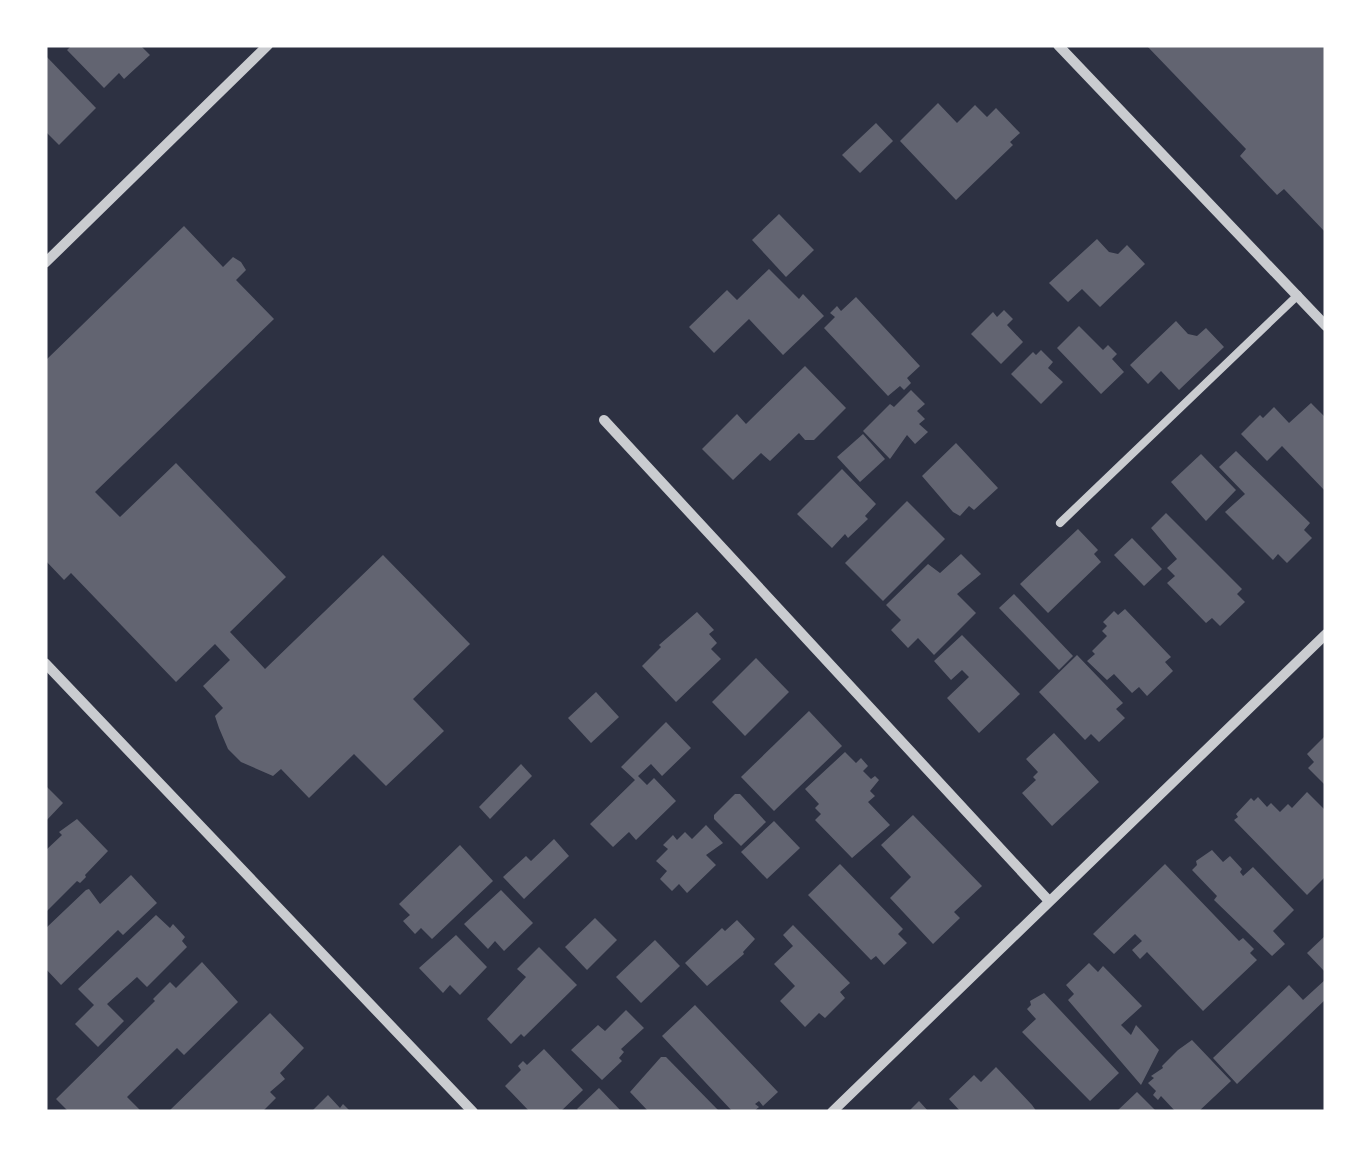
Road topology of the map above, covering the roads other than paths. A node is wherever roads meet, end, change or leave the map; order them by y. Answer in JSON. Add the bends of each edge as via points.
{"nodes":[{"id":1,"x":268,"y":45,"type":"edge"},
{"id":2,"x":1058,"y":45,"type":"edge"},
{"id":3,"x":45,"y":263,"type":"edge"},
{"id":4,"x":1298,"y":295,"type":"junction"},
{"id":5,"x":1326,"y":326,"type":"edge"},
{"id":6,"x":604,"y":420,"type":"dead end"},
{"id":7,"x":1060,"y":523,"type":"dead end"},
{"id":8,"x":1326,"y":634,"type":"edge"},
{"id":9,"x":45,"y":663,"type":"edge"},
{"id":10,"x":1050,"y":902,"type":"junction"},
{"id":11,"x":472,"y":1112,"type":"edge"},
{"id":12,"x":832,"y":1112,"type":"edge"}],
"edges":[{"from":1,"to":3,"type":"street"},
{"from":2,"to":4,"type":"street"},
{"from":4,"to":5,"type":"street"},
{"from":4,"to":7,"type":"lane"},
{"from":6,"to":10,"type":"street"},
{"from":8,"to":10,"type":"street"},
{"from":9,"to":11,"type":"street"},
{"from":10,"to":12,"type":"street"}]}
